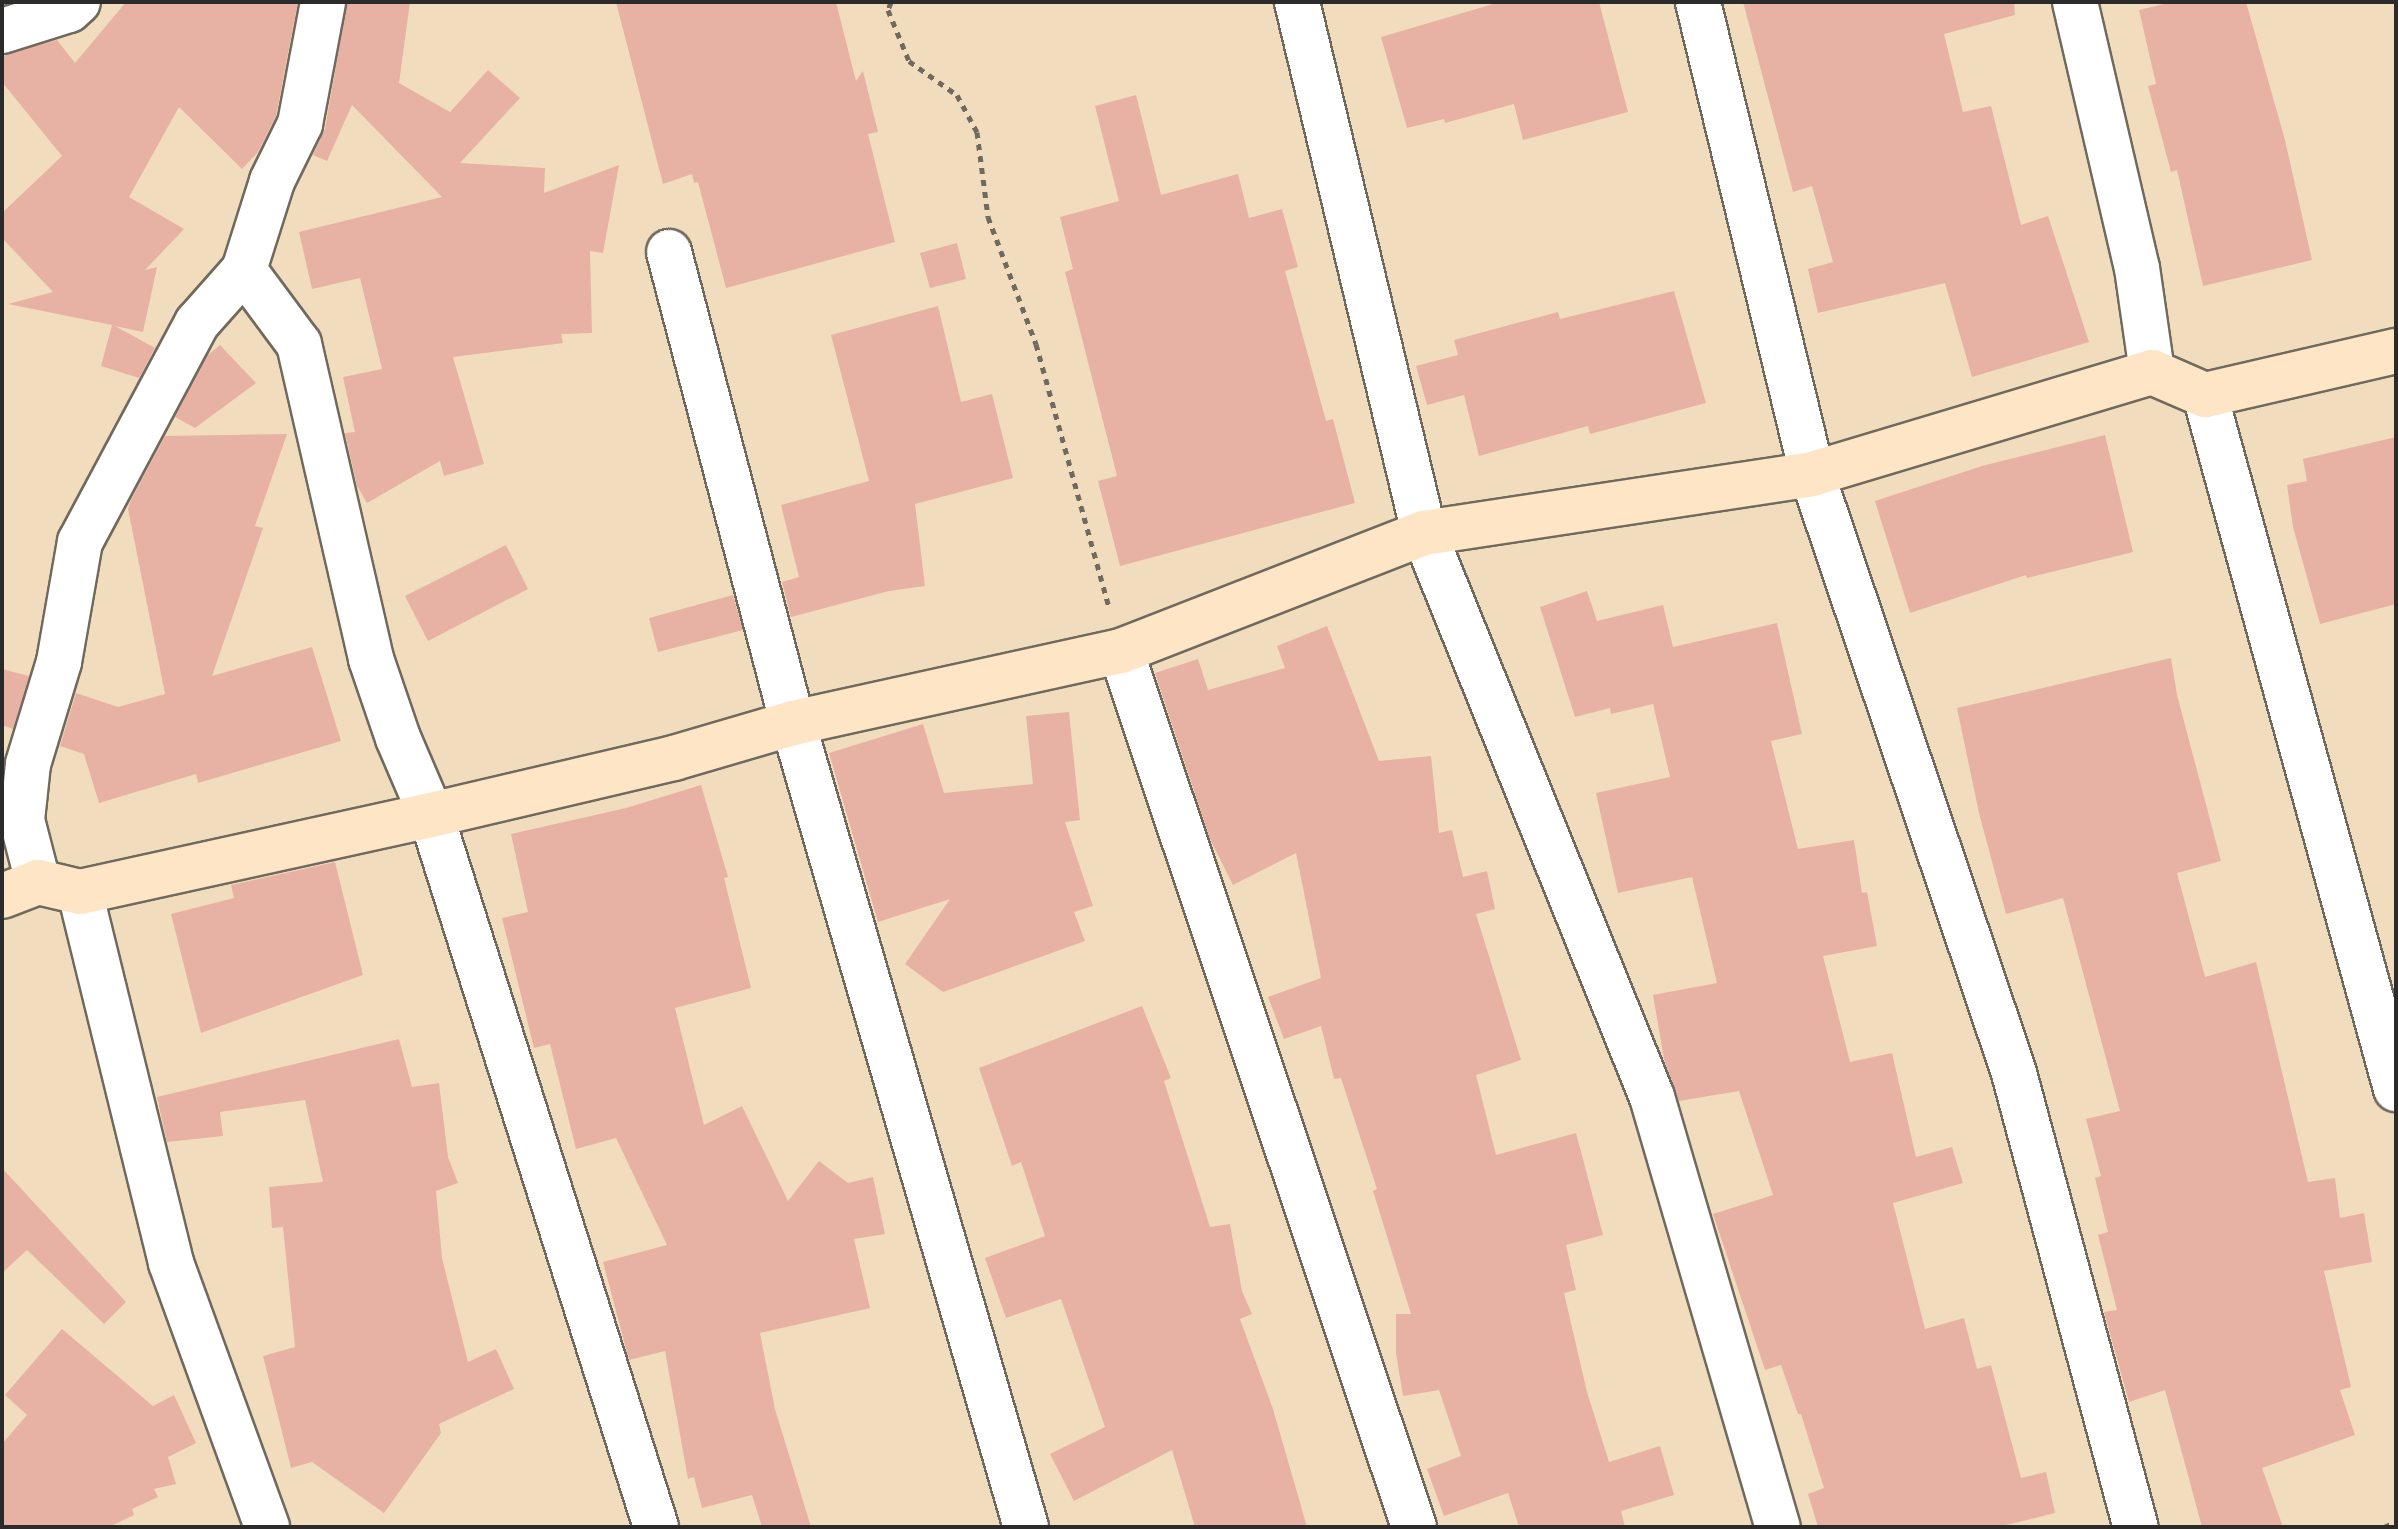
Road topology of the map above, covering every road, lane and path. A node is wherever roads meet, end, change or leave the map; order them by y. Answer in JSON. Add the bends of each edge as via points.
{"nodes":[{"id":1,"x":78,"y":2,"type":"edge"},
{"id":2,"x":323,"y":2,"type":"edge"},
{"id":3,"x":891,"y":2,"type":"edge"},
{"id":4,"x":1297,"y":2,"type":"edge"},
{"id":5,"x":1698,"y":2,"type":"edge"},
{"id":6,"x":2075,"y":2,"type":"edge"},
{"id":7,"x":2,"y":31,"type":"edge"},
{"id":8,"x":669,"y":252,"type":"dead end"},
{"id":9,"x":244,"y":270,"type":"junction"},
{"id":10,"x":2396,"y":351,"type":"edge"},
{"id":11,"x":2152,"y":372,"type":"junction"},
{"id":12,"x":2205,"y":395,"type":"junction"},
{"id":13,"x":1812,"y":474,"type":"junction"},
{"id":14,"x":1424,"y":533,"type":"junction"},
{"id":15,"x":1121,"y":651,"type":"junction"},
{"id":16,"x":793,"y":723,"type":"junction"},
{"id":17,"x":431,"y":815,"type":"junction"},
{"id":18,"x":20,"y":889,"type":"edge"},
{"id":19,"x":80,"y":892,"type":"junction"},
{"id":20,"x":2396,"y":1089,"type":"edge"},
{"id":21,"x":2396,"y":1522,"type":"edge"},
{"id":22,"x":267,"y":1527,"type":"edge"},
{"id":23,"x":656,"y":1527,"type":"edge"},
{"id":24,"x":1026,"y":1527,"type":"edge"},
{"id":25,"x":1414,"y":1527,"type":"edge"},
{"id":26,"x":1778,"y":1527,"type":"edge"},
{"id":27,"x":2136,"y":1527,"type":"edge"},
{"id":28,"x":2384,"y":1527,"type":"edge"}],
"edges":[{"from":1,"to":7,"type":"street","via":[[69,10]]},
{"from":2,"to":9,"type":"street","via":[[300,124],[272,181]]},
{"from":3,"to":15,"type":"path","via":[[888,10],[909,61],[957,95],[977,132],[988,217],[1036,344]]},
{"from":4,"to":14,"type":"street"},
{"from":5,"to":13,"type":"street"},
{"from":6,"to":11,"type":"street","via":[[2137,268]]},
{"from":8,"to":16,"type":"street"},
{"from":9,"to":17,"type":"street","via":[[299,344],[371,659]]},
{"from":9,"to":18,"type":"street","via":[[197,323],[80,542],[59,662],[28,764]]},
{"from":10,"to":12,"type":"street"},
{"from":11,"to":12,"type":"street"},
{"from":11,"to":13,"type":"street"},
{"from":12,"to":20,"type":"street"},
{"from":13,"to":14,"type":"street"},
{"from":13,"to":27,"type":"street","via":[[2014,1073]]},
{"from":14,"to":15,"type":"street"},
{"from":14,"to":26,"type":"street","via":[[1652,1097]]},
{"from":15,"to":16,"type":"street"},
{"from":15,"to":25,"type":"street"},
{"from":16,"to":17,"type":"street","via":[[674,758]]},
{"from":16,"to":24,"type":"street"},
{"from":17,"to":19,"type":"street"},
{"from":17,"to":23,"type":"street"},
{"from":18,"to":19,"type":"street"},
{"from":19,"to":22,"type":"street","via":[[171,1263]]},
{"from":21,"to":28,"type":"path"}]}
